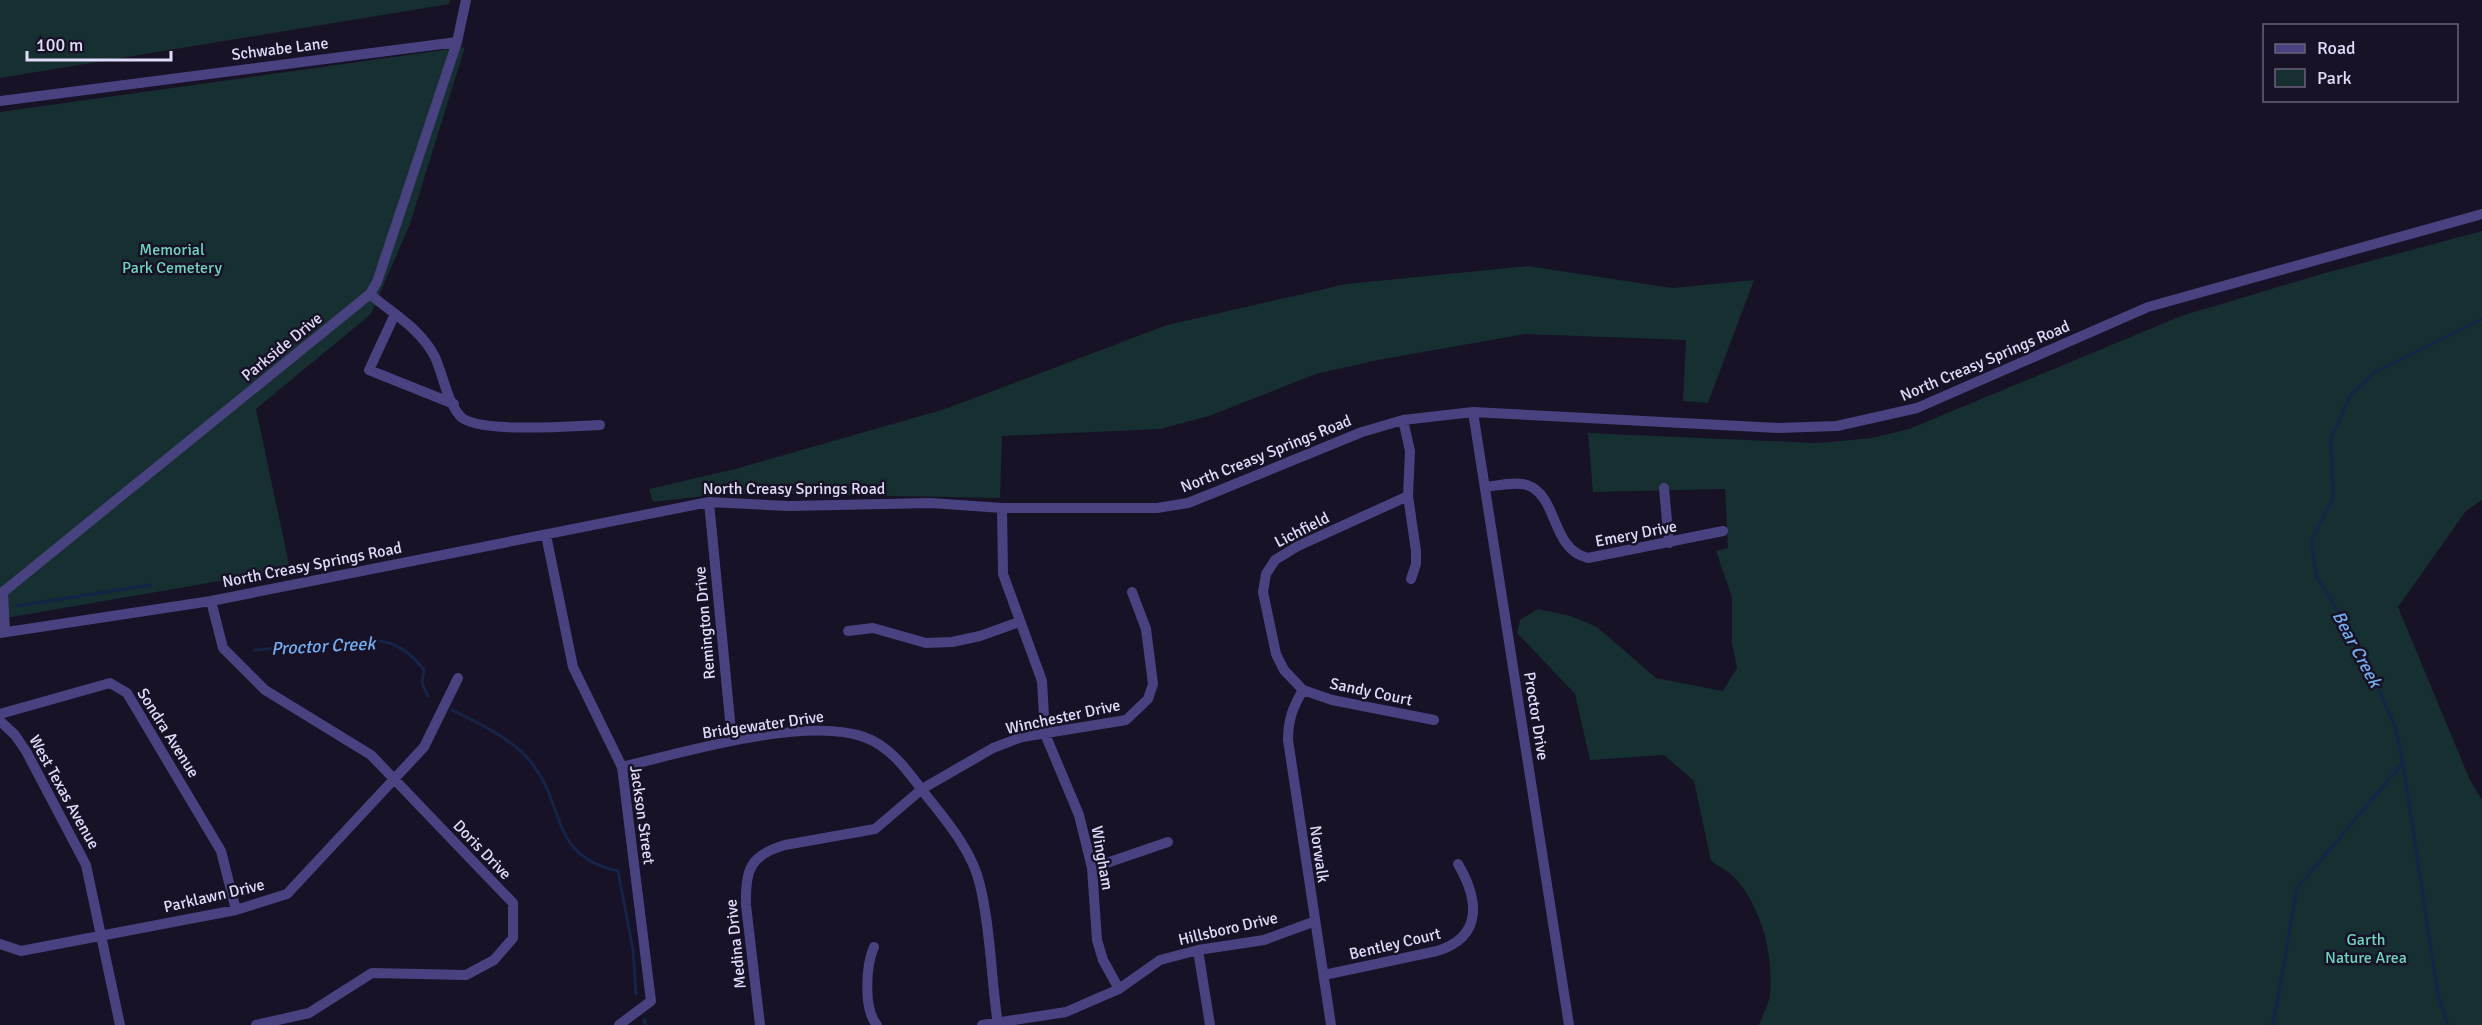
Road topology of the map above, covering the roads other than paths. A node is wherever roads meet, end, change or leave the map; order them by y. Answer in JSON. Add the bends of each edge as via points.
{"nodes":[{"id":1,"x":466,"y":0,"type":"edge"},
{"id":2,"x":457,"y":42,"type":"junction"},
{"id":3,"x":0,"y":101,"type":"edge"},
{"id":4,"x":2482,"y":214,"type":"edge"},
{"id":5,"x":370,"y":294,"type":"junction"},
{"id":6,"x":395,"y":314,"type":"junction"},
{"id":7,"x":454,"y":404,"type":"junction"},
{"id":8,"x":1473,"y":412,"type":"junction"},
{"id":9,"x":1402,"y":420,"type":"junction"},
{"id":10,"x":600,"y":425,"type":"dead end"},
{"id":11,"x":1485,"y":487,"type":"junction"},
{"id":12,"x":1664,"y":488,"type":"dead end"},
{"id":13,"x":1408,"y":496,"type":"junction"},
{"id":14,"x":709,"y":502,"type":"junction"},
{"id":15,"x":1002,"y":508,"type":"junction"},
{"id":16,"x":1723,"y":531,"type":"dead end"},
{"id":17,"x":546,"y":535,"type":"junction"},
{"id":18,"x":1669,"y":543,"type":"junction"},
{"id":19,"x":1411,"y":579,"type":"dead end"},
{"id":20,"x":1132,"y":592,"type":"dead end"},
{"id":21,"x":211,"y":601,"type":"junction"},
{"id":22,"x":1019,"y":622,"type":"junction"},
{"id":23,"x":848,"y":631,"type":"dead end"},
{"id":24,"x":3,"y":632,"type":"edge"},
{"id":25,"x":458,"y":678,"type":"dead end"},
{"id":26,"x":1304,"y":690,"type":"junction"},
{"id":27,"x":0,"y":714,"type":"edge"},
{"id":28,"x":1434,"y":720,"type":"dead end"},
{"id":29,"x":0,"y":721,"type":"edge"},
{"id":30,"x":1045,"y":734,"type":"junction"},
{"id":31,"x":732,"y":741,"type":"junction"},
{"id":32,"x":622,"y":767,"type":"junction"},
{"id":33,"x":394,"y":781,"type":"junction"},
{"id":34,"x":921,"y":789,"type":"junction"},
{"id":35,"x":1168,"y":842,"type":"dead end"},
{"id":36,"x":785,"y":845,"type":"joint"},
{"id":37,"x":1458,"y":864,"type":"dead end"},
{"id":38,"x":1092,"y":868,"type":"junction"},
{"id":39,"x":236,"y":909,"type":"junction"},
{"id":40,"x":1313,"y":922,"type":"junction"},
{"id":41,"x":101,"y":935,"type":"junction"},
{"id":42,"x":0,"y":944,"type":"edge"},
{"id":43,"x":874,"y":947,"type":"dead end"},
{"id":44,"x":1198,"y":950,"type":"junction"},
{"id":45,"x":1324,"y":975,"type":"junction"},
{"id":46,"x":1119,"y":989,"type":"junction"},
{"id":47,"x":998,"y":1024,"type":"edge"},
{"id":48,"x":120,"y":1025,"type":"edge"},
{"id":49,"x":256,"y":1025,"type":"edge"},
{"id":50,"x":619,"y":1025,"type":"edge"},
{"id":51,"x":760,"y":1025,"type":"edge"},
{"id":52,"x":877,"y":1025,"type":"edge"},
{"id":53,"x":982,"y":1025,"type":"edge"},
{"id":54,"x":1210,"y":1025,"type":"edge"},
{"id":55,"x":1331,"y":1025,"type":"edge"},
{"id":56,"x":1569,"y":1025,"type":"edge"}],
"edges":[{"from":1,"to":2,"type":"street","name":"Parkside Drive"},
{"from":2,"to":3,"type":"street","name":"Schwabe Lane"},
{"from":2,"to":5,"type":"street","name":"Parkside Drive"},
{"from":4,"to":8,"type":"street","name":"North Creasy Springs Road","via":[[2148,307],[1917,408],[1875,419],[1837,426],[1778,428]]},
{"from":5,"to":6,"type":"street"},
{"from":5,"to":24,"type":"street","name":"Parkside Drive","via":[[3,592]]},
{"from":6,"to":7,"type":"street","via":[[419,332],[435,357]]},
{"from":6,"to":7,"type":"street","via":[[369,370]]},
{"from":7,"to":10,"type":"street","via":[[460,417],[475,425]]},
{"from":8,"to":9,"type":"street","name":"North Creasy Springs Road"},
{"from":8,"to":11,"type":"street","name":"Proctor Drive"},
{"from":9,"to":13,"type":"street","via":[[1410,451]]},
{"from":9,"to":15,"type":"street","name":"North Creasy Springs Road","via":[[1362,432],[1188,502],[1127,510]]},
{"from":11,"to":18,"type":"street","name":"Emery Drive","via":[[1519,484],[1535,489],[1570,550],[1579,556],[1599,557]]},
{"from":11,"to":56,"type":"street","name":"Proctor Drive"},
{"from":12,"to":18,"type":"street"},
{"from":13,"to":19,"type":"street","via":[[1416,551]]},
{"from":13,"to":26,"type":"street","name":"Lichfield","via":[[1298,546],[1275,560],[1266,574],[1263,592],[1271,641],[1284,670]]},
{"from":14,"to":15,"type":"street","name":"North Creasy Springs Road","via":[[789,506],[932,503]]},
{"from":14,"to":17,"type":"street","name":"North Creasy Springs Road"},
{"from":14,"to":31,"type":"street","name":"Remington Drive"},
{"from":15,"to":22,"type":"street","name":"Wingham","via":[[1003,574]]},
{"from":16,"to":18,"type":"street","name":"Emery Drive"},
{"from":17,"to":21,"type":"street","name":"North Creasy Springs Road"},
{"from":17,"to":32,"type":"street","name":"Jackson Street","via":[[573,667]]},
{"from":20,"to":30,"type":"street","name":"Winchester Drive","via":[[1146,629],[1153,684],[1148,699],[1126,720]]},
{"from":21,"to":24,"type":"street","name":"North Creasy Springs Road"},
{"from":21,"to":33,"type":"street","name":"Doris Drive","via":[[223,648],[265,690],[371,755]]},
{"from":22,"to":23,"type":"street","via":[[952,642],[926,643],[873,628]]},
{"from":22,"to":30,"type":"street","name":"Wingham","via":[[1042,681]]},
{"from":25,"to":33,"type":"street","name":"Parklawn Drive","via":[[424,747]]},
{"from":26,"to":28,"type":"street","name":"Sandy Court","via":[[1332,700]]},
{"from":26,"to":40,"type":"street","name":"Norwalk","via":[[1288,723],[1288,740]]},
{"from":27,"to":39,"type":"street","name":"Sondra Avenue","via":[[110,683],[127,693],[221,851]]},
{"from":29,"to":41,"type":"street","name":"West Texas Avenue","via":[[26,751],[86,864]]},
{"from":30,"to":34,"type":"street","name":"Winchester Drive","via":[[993,748]]},
{"from":30,"to":38,"type":"street","name":"Wingham","via":[[1079,815]]},
{"from":31,"to":32,"type":"street","name":"Bridgewater Drive"},
{"from":31,"to":34,"type":"street","name":"Bridgewater Drive","via":[[835,729],[866,738],[891,753]]},
{"from":32,"to":50,"type":"street","name":"Jackson Street","via":[[651,1001]]},
{"from":33,"to":39,"type":"street","name":"Parklawn Drive","via":[[287,894]]},
{"from":33,"to":49,"type":"street","name":"Doris Drive","via":[[513,903],[513,938],[494,960],[466,975],[372,973],[309,1013]]},
{"from":34,"to":36,"type":"street","name":"Winchester Drive","via":[[875,829]]},
{"from":34,"to":47,"type":"street","name":"Bridgewater Drive","via":[[966,849],[980,883]]},
{"from":35,"to":38,"type":"street"},
{"from":36,"to":51,"type":"street","name":"Medina Drive","via":[[759,856],[745,885]]},
{"from":37,"to":45,"type":"street","name":"Bentley Court","via":[[1469,882],[1474,912],[1464,937],[1437,951]]},
{"from":38,"to":46,"type":"street","name":"Wingham","via":[[1097,940]]},
{"from":39,"to":41,"type":"street","name":"Parklawn Drive"},
{"from":40,"to":44,"type":"street","name":"Hillsboro Drive","via":[[1264,940]]},
{"from":40,"to":45,"type":"street","name":"Norwalk"},
{"from":41,"to":42,"type":"street","name":"Parklawn Drive","via":[[21,951]]},
{"from":41,"to":48,"type":"street","name":"West Texas Avenue"},
{"from":43,"to":52,"type":"street","via":[[867,962],[868,996]]},
{"from":44,"to":46,"type":"street","name":"Hillsboro Drive","via":[[1160,960]]},
{"from":44,"to":54,"type":"street"},
{"from":45,"to":55,"type":"street","name":"Norwalk"},
{"from":46,"to":47,"type":"street","name":"Hillsboro Drive","via":[[1066,1012]]},
{"from":47,"to":53,"type":"street","name":"Hillsboro Drive"}]}
